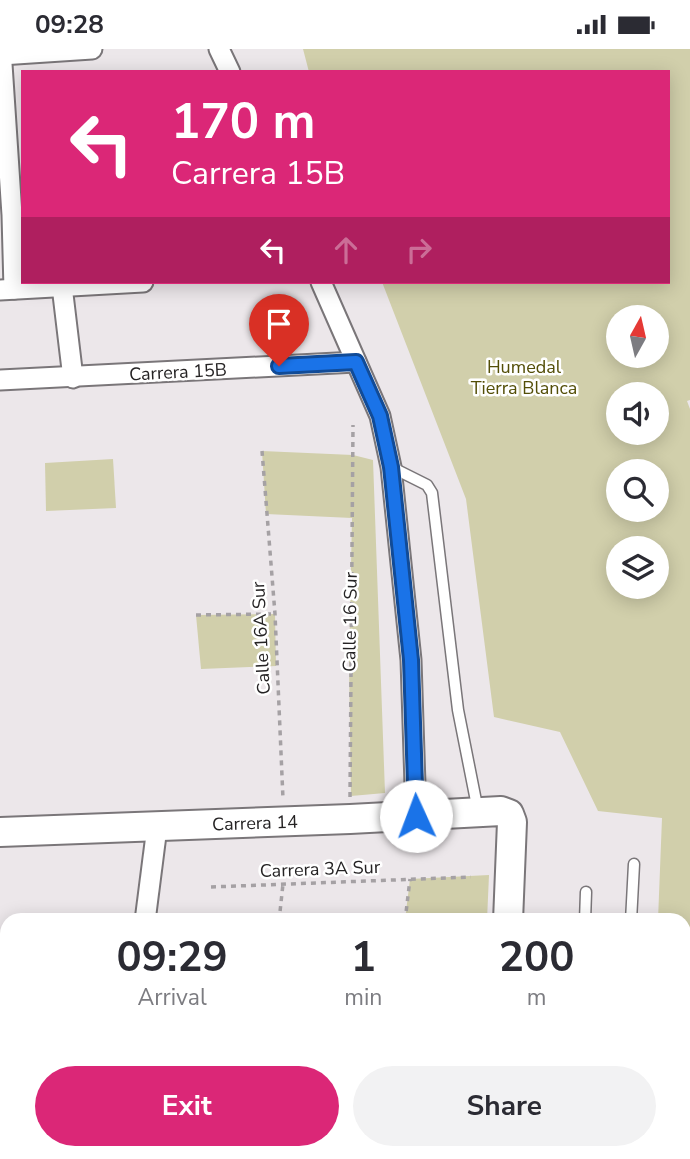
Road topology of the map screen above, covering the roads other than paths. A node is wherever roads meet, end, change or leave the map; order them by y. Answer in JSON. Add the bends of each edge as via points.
{"nodes":[{"id":1,"x":92,"y":49,"type":"edge"},
{"id":2,"x":219,"y":49,"type":"edge"},
{"id":3,"x":1,"y":52,"type":"edge"},
{"id":4,"x":229,"y":70,"type":"edge"},
{"id":5,"x":15,"y":136,"type":"edge"},
{"id":6,"x":17,"y":215,"type":"edge"},
{"id":7,"x":102,"y":284,"type":"edge"},
{"id":8,"x":322,"y":284,"type":"edge"},
{"id":9,"x":62,"y":286,"type":"junction"},
{"id":10,"x":7,"y":290,"type":"edge"},
{"id":11,"x":356,"y":362,"type":"junction"},
{"id":12,"x":74,"y":378,"type":"junction"},
{"id":13,"x":0,"y":380,"type":"edge"},
{"id":14,"x":391,"y":467,"type":"junction"},
{"id":15,"x":478,"y":812,"type":"junction"},
{"id":16,"x":416,"y":816,"type":"junction"},
{"id":17,"x":157,"y":827,"type":"junction"},
{"id":18,"x":0,"y":832,"type":"edge"},
{"id":19,"x":634,"y":864,"type":"dead end"},
{"id":20,"x":586,"y":892,"type":"dead end"},
{"id":21,"x":146,"y":913,"type":"edge"},
{"id":22,"x":508,"y":913,"type":"edge"},
{"id":23,"x":585,"y":913,"type":"edge"},
{"id":24,"x":631,"y":913,"type":"edge"}],
"edges":[{"from":1,"to":3,"type":"street"},
{"from":2,"to":4,"type":"street"},
{"from":3,"to":5,"type":"street"},
{"from":5,"to":6,"type":"street"},
{"from":6,"to":10,"type":"street"},
{"from":7,"to":9,"type":"street"},
{"from":8,"to":11,"type":"street"},
{"from":9,"to":10,"type":"street"},
{"from":9,"to":12,"type":"street"},
{"from":11,"to":12,"type":"street","name":"Carrera 15B"},
{"from":11,"to":14,"type":"street","via":[[380,416]]},
{"from":12,"to":13,"type":"street","name":"Carrera 15B"},
{"from":14,"to":15,"type":"lane","via":[[427,485],[432,493],[458,710]]},
{"from":14,"to":16,"type":"street","via":[[411,660]]},
{"from":15,"to":16,"type":"street","name":"Carrera 14"},
{"from":15,"to":22,"type":"street","name":"Carrera 14","via":[[501,811],[509,814],[512,822]]},
{"from":16,"to":17,"type":"street","name":"Carrera 14"},
{"from":17,"to":18,"type":"street","name":"Carrera 14"},
{"from":17,"to":21,"type":"street"},
{"from":19,"to":24,"type":"lane"},
{"from":20,"to":23,"type":"lane"}]}
